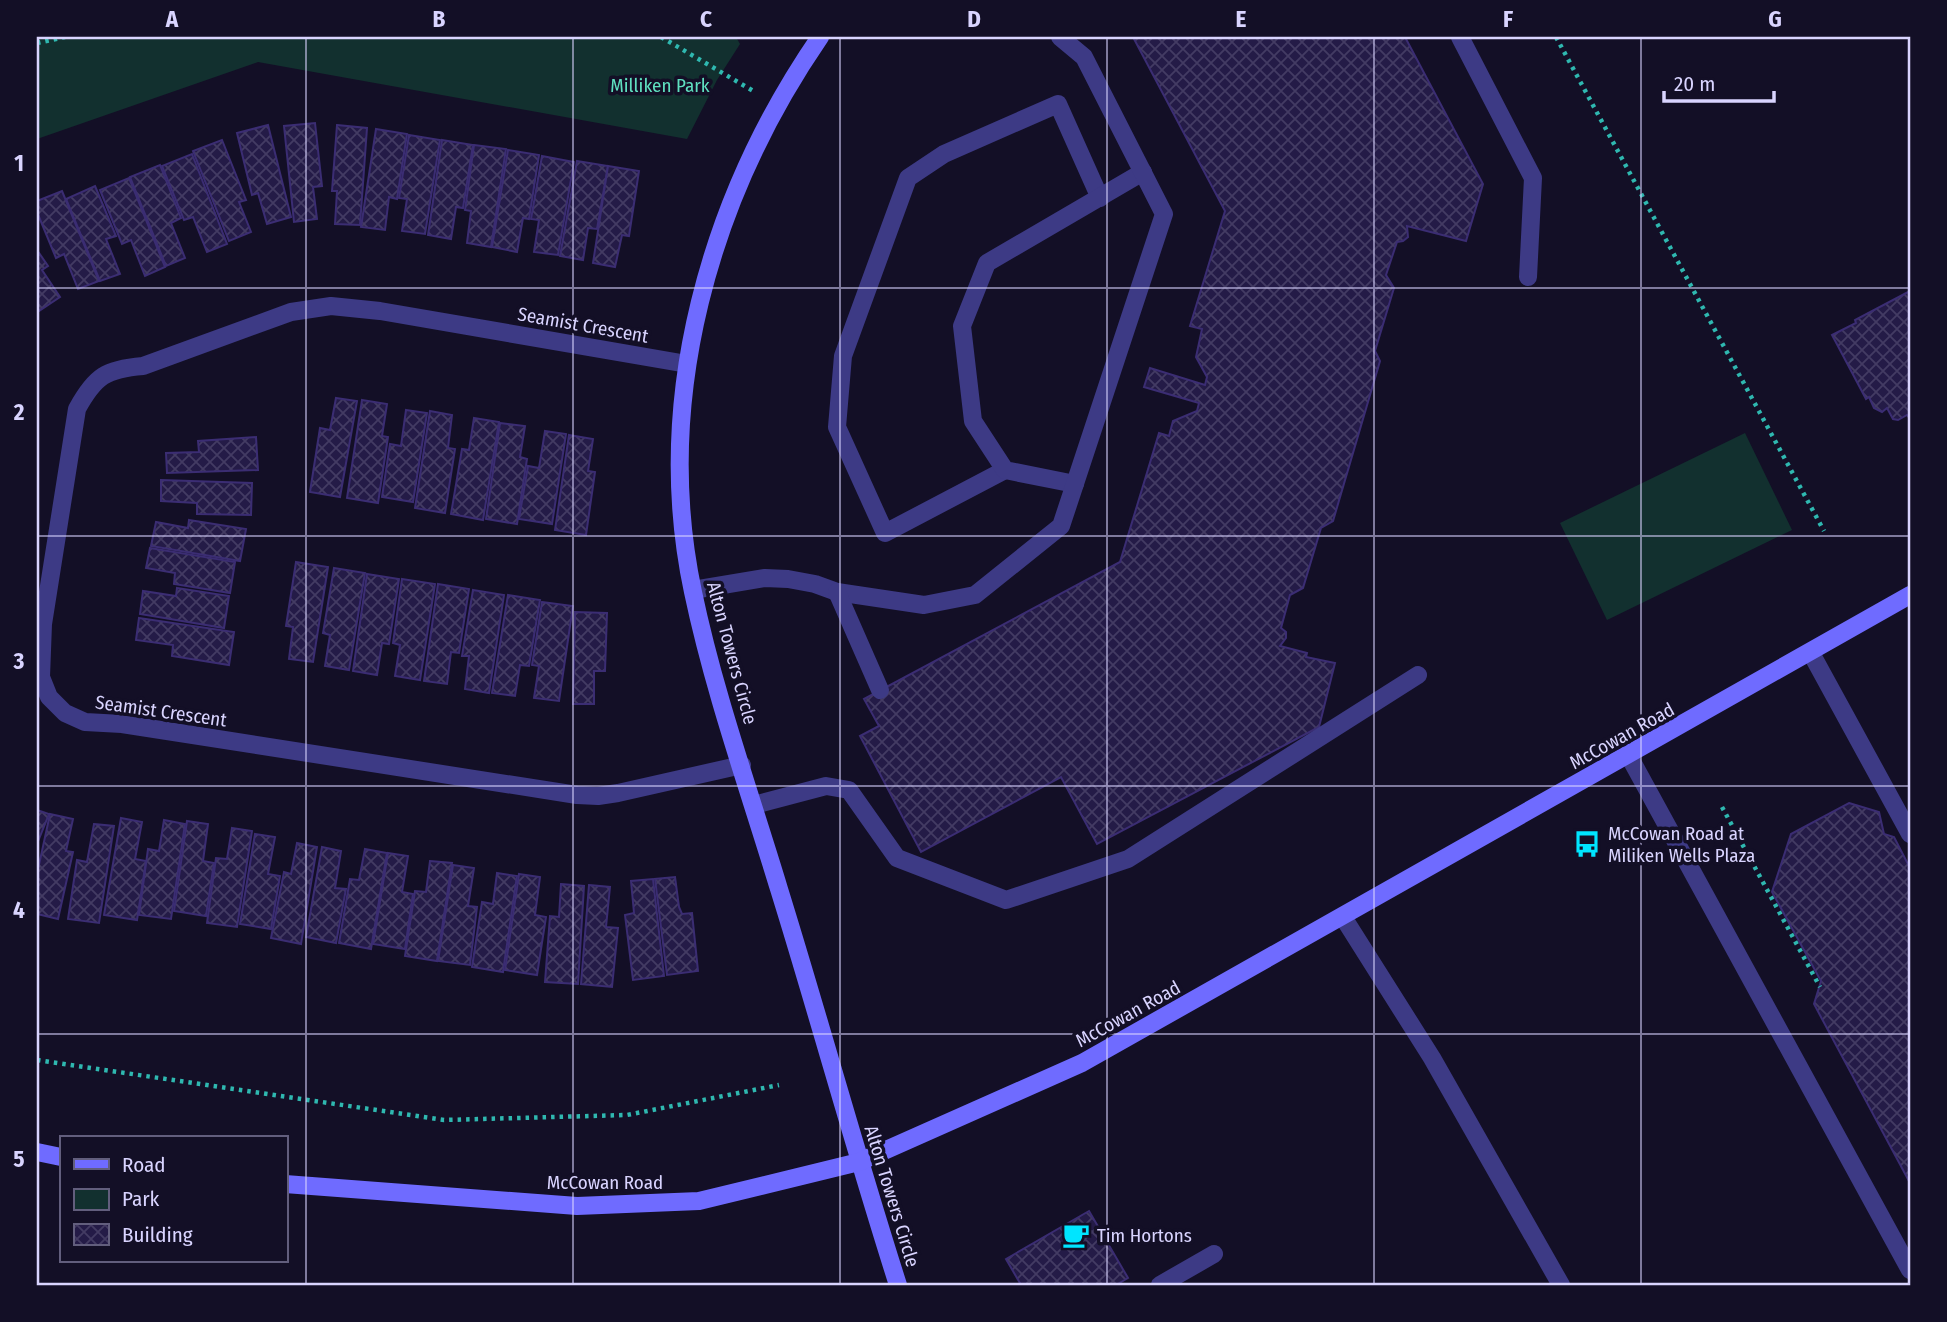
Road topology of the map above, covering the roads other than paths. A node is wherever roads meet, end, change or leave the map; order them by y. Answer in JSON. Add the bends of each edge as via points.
{"nodes":[{"id":1,"x":820,"y":37,"type":"edge"},
{"id":2,"x":1060,"y":37,"type":"edge"},
{"id":3,"x":1460,"y":37,"type":"edge"},
{"id":4,"x":1143,"y":172,"type":"junction"},
{"id":5,"x":1100,"y":198,"type":"junction"},
{"id":6,"x":1528,"y":278,"type":"dead end"},
{"id":7,"x":687,"y":364,"type":"junction"},
{"id":8,"x":1005,"y":470,"type":"junction"},
{"id":9,"x":1075,"y":484,"type":"junction"},
{"id":10,"x":693,"y":590,"type":"junction"},
{"id":11,"x":837,"y":592,"type":"junction"},
{"id":12,"x":1910,"y":595,"type":"edge"},
{"id":13,"x":1811,"y":653,"type":"junction"},
{"id":14,"x":1418,"y":675,"type":"dead end"},
{"id":15,"x":880,"y":690,"type":"dead end"},
{"id":16,"x":1629,"y":756,"type":"junction"},
{"id":17,"x":741,"y":765,"type":"junction"},
{"id":18,"x":754,"y":805,"type":"junction"},
{"id":19,"x":1910,"y":834,"type":"edge"},
{"id":20,"x":1343,"y":917,"type":"junction"},
{"id":21,"x":37,"y":1152,"type":"edge"},
{"id":22,"x":60,"y":1157,"type":"edge"},
{"id":23,"x":859,"y":1162,"type":"junction"},
{"id":24,"x":287,"y":1184,"type":"edge"},
{"id":25,"x":1214,"y":1254,"type":"dead end"},
{"id":26,"x":1910,"y":1270,"type":"edge"},
{"id":27,"x":898,"y":1285,"type":"edge"},
{"id":28,"x":1160,"y":1285,"type":"edge"},
{"id":29,"x":1561,"y":1285,"type":"edge"}],
"edges":[{"from":1,"to":7,"type":"main road","name":"Alton Towers Circle","via":[[776,106],[747,164],[713,256]]},
{"from":2,"to":4,"type":"street","via":[[1084,57]]},
{"from":3,"to":6,"type":"street","via":[[1533,178]]},
{"from":4,"to":5,"type":"street"},
{"from":4,"to":9,"type":"street","via":[[1164,214]]},
{"from":5,"to":8,"type":"street","via":[[987,263],[962,326],[973,421]]},
{"from":5,"to":8,"type":"street","via":[[1058,104],[944,154],[908,178],[843,356],[837,427],[885,533]]},
{"from":7,"to":10,"type":"main road","name":"Alton Towers Circle","via":[[680,480]]},
{"from":7,"to":17,"type":"street","name":"Seamist Crescent","via":[[331,306],[291,312],[143,366],[104,374],[89,387],[77,409],[43,624],[41,677],[49,698],[65,713],[85,722],[578,794],[618,793]]},
{"from":8,"to":9,"type":"street"},
{"from":9,"to":11,"type":"street","via":[[1061,526],[975,595],[924,605]]},
{"from":10,"to":11,"type":"street","via":[[765,578],[815,584]]},
{"from":10,"to":17,"type":"main road","name":"Alton Towers Circle"},
{"from":11,"to":15,"type":"street"},
{"from":12,"to":13,"type":"main road","name":"McCowan Road"},
{"from":13,"to":16,"type":"main road","name":"McCowan Road"},
{"from":13,"to":19,"type":"street"},
{"from":14,"to":18,"type":"street","via":[[1128,859],[1006,900],[897,858],[849,790],[826,786]]},
{"from":16,"to":20,"type":"main road","name":"McCowan Road"},
{"from":16,"to":26,"type":"street"},
{"from":17,"to":18,"type":"main road","name":"Alton Towers Circle"},
{"from":18,"to":23,"type":"main road","name":"Alton Towers Circle"},
{"from":20,"to":23,"type":"main road","name":"McCowan Road","via":[[1082,1063]]},
{"from":20,"to":29,"type":"street","via":[[1432,1058]]},
{"from":21,"to":22,"type":"main road"},
{"from":23,"to":24,"type":"main road","name":"McCowan Road","via":[[699,1201],[577,1206]]},
{"from":23,"to":27,"type":"main road","name":"Alton Towers Circle"},
{"from":25,"to":28,"type":"street"}]}
